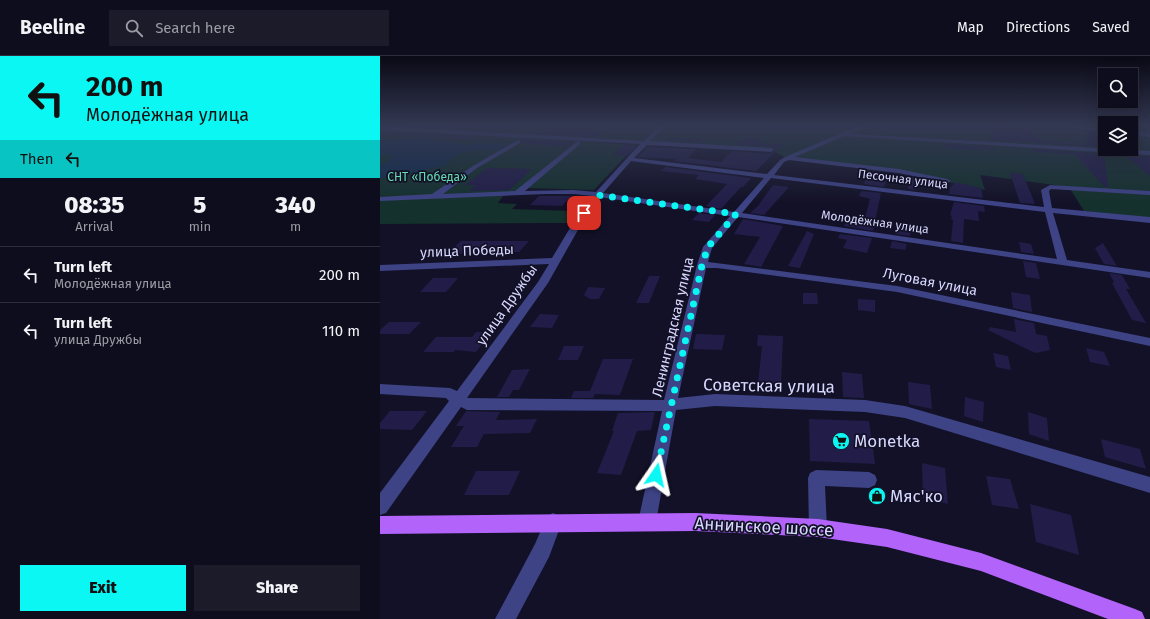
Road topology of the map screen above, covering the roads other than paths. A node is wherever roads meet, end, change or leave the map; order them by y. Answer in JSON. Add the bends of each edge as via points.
{"nodes":[{"id":1,"x":502,"y":151,"type":"edge"},
{"id":2,"x":568,"y":151,"type":"edge"},
{"id":3,"x":637,"y":151,"type":"edge"},
{"id":4,"x":802,"y":151,"type":"edge"},
{"id":5,"x":1122,"y":151,"type":"edge"},
{"id":6,"x":1150,"y":153,"type":"edge"},
{"id":7,"x":787,"y":158,"type":"junction"},
{"id":8,"x":630,"y":159,"type":"junction"},
{"id":9,"x":770,"y":175,"type":"junction"},
{"id":10,"x":947,"y":181,"type":"dead end"},
{"id":11,"x":1150,"y":193,"type":"edge"},
{"id":12,"x":516,"y":194,"type":"junction"},
{"id":13,"x":597,"y":195,"type":"junction"},
{"id":14,"x":435,"y":196,"type":"junction"},
{"id":15,"x":380,"y":198,"type":"edge"},
{"id":16,"x":1048,"y":210,"type":"junction"},
{"id":17,"x":736,"y":214,"type":"junction"},
{"id":18,"x":1150,"y":220,"type":"edge"},
{"id":19,"x":555,"y":261,"type":"junction"},
{"id":20,"x":1063,"y":262,"type":"junction"},
{"id":21,"x":702,"y":265,"type":"junction"},
{"id":22,"x":380,"y":268,"type":"edge"},
{"id":23,"x":1150,"y":275,"type":"edge"},
{"id":24,"x":1150,"y":342,"type":"edge"},
{"id":25,"x":380,"y":389,"type":"edge"},
{"id":26,"x":457,"y":400,"type":"junction"},
{"id":27,"x":670,"y":405,"type":"junction"},
{"id":28,"x":869,"y":480,"type":"dead end"},
{"id":29,"x":1150,"y":485,"type":"edge"},
{"id":30,"x":380,"y":507,"type":"edge"},
{"id":31,"x":553,"y":522,"type":"junction"},
{"id":32,"x":647,"y":522,"type":"junction"},
{"id":33,"x":380,"y":525,"type":"edge"},
{"id":34,"x":818,"y":528,"type":"junction"},
{"id":35,"x":505,"y":619,"type":"edge"},
{"id":36,"x":1135,"y":619,"type":"edge"}],
"edges":[{"from":1,"to":14,"type":"street"},
{"from":2,"to":12,"type":"street"},
{"from":3,"to":8,"type":"street","name":"улица Дружбы"},
{"from":4,"to":7,"type":"street","name":"Ленинградская улица"},
{"from":5,"to":6,"type":"street"},
{"from":7,"to":9,"type":"street","name":"Ленинградская улица"},
{"from":7,"to":10,"type":"street","via":[[899,172]]},
{"from":8,"to":9,"type":"street","name":"Песочная улица"},
{"from":8,"to":13,"type":"street","name":"улица Дружбы"},
{"from":9,"to":16,"type":"street","name":"Песочная улица"},
{"from":9,"to":17,"type":"street","name":"Ленинградская улица"},
{"from":11,"to":16,"type":"street","via":[[1050,187],[1045,190]]},
{"from":12,"to":13,"type":"street","name":"Молодёжная улица","via":[[567,192]]},
{"from":12,"to":14,"type":"street","name":"Молодёжная улица"},
{"from":13,"to":17,"type":"street","name":"Молодёжная улица"},
{"from":13,"to":19,"type":"street","name":"улица Дружбы"},
{"from":14,"to":15,"type":"street","name":"Молодёжная улица"},
{"from":16,"to":18,"type":"street","name":"Песочная улица"},
{"from":16,"to":20,"type":"street"},
{"from":17,"to":20,"type":"street","name":"Молодёжная улица"},
{"from":17,"to":21,"type":"street","name":"Ленинградская улица","via":[[708,247]]},
{"from":19,"to":22,"type":"street","name":"улица Победы"},
{"from":19,"to":26,"type":"street","name":"улица Дружбы","via":[[543,283]]},
{"from":20,"to":23,"type":"street","name":"Молодёжная улица"},
{"from":21,"to":24,"type":"street","name":"Луговая улица","via":[[897,289]]},
{"from":21,"to":27,"type":"street","name":"Ленинградская улица"},
{"from":25,"to":26,"type":"street","name":"Советская улица","via":[[450,393]]},
{"from":26,"to":27,"type":"street","name":"Советская улица","via":[[467,404]]},
{"from":26,"to":30,"type":"street","name":"улица Дружбы"},
{"from":27,"to":29,"type":"street","name":"Советская улица","via":[[715,400],[865,406],[906,412]]},
{"from":27,"to":32,"type":"street","name":"Ленинградская улица"},
{"from":28,"to":34,"type":"street","via":[[816,478]]},
{"from":31,"to":32,"type":"main road","name":"Аннинское шоссе"},
{"from":31,"to":33,"type":"main road","name":"Аннинское шоссе"},
{"from":31,"to":35,"type":"street","via":[[542,550]]},
{"from":32,"to":34,"type":"main road","name":"Аннинское шоссе"},
{"from":34,"to":36,"type":"main road","name":"Аннинское шоссе","via":[[887,538],[981,562]]}]}
